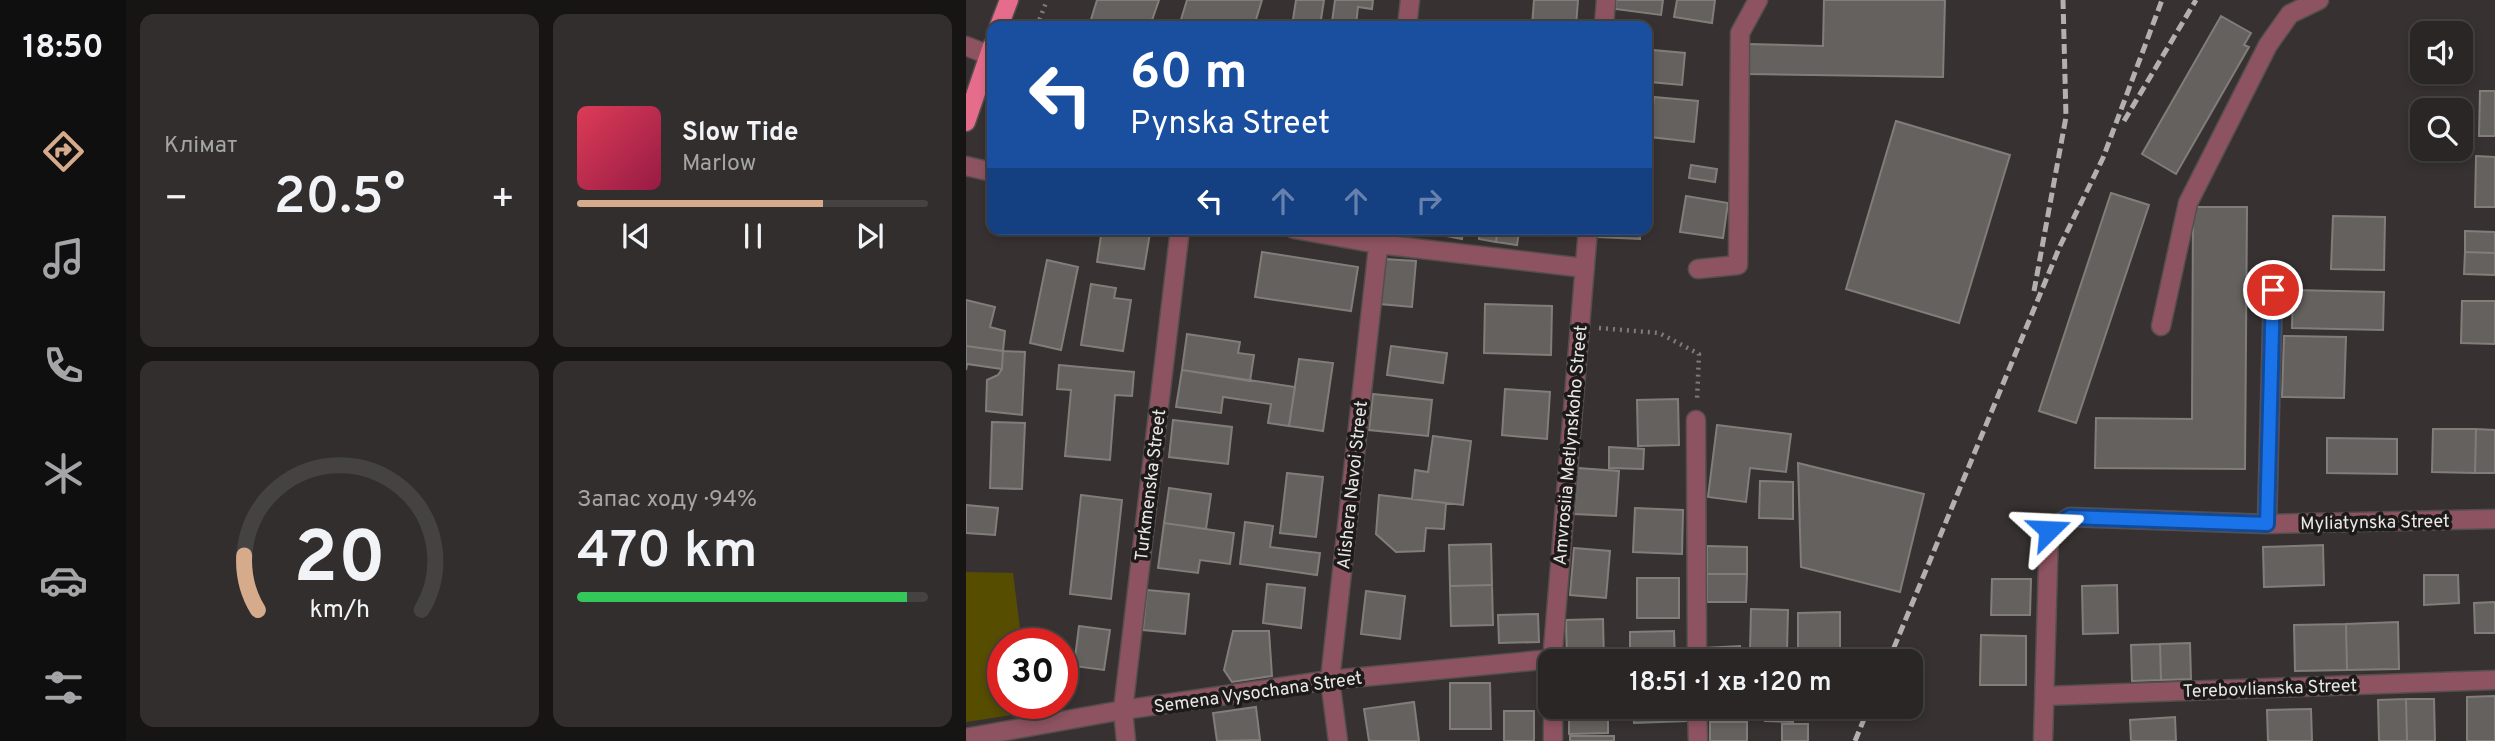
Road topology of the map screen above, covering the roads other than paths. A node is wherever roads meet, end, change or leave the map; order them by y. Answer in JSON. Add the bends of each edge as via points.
{"nodes":[{"id":1,"x":1009,"y":0,"type":"edge"},
{"id":2,"x":1410,"y":0,"type":"edge"},
{"id":3,"x":1605,"y":0,"type":"edge"},
{"id":4,"x":1758,"y":0,"type":"edge"},
{"id":5,"x":2319,"y":0,"type":"edge"},
{"id":6,"x":1001,"y":21,"type":"edge"},
{"id":7,"x":1408,"y":21,"type":"edge"},
{"id":8,"x":1604,"y":21,"type":"edge"},
{"id":9,"x":966,"y":46,"type":"edge"},
{"id":10,"x":987,"y":50,"type":"edge"},
{"id":11,"x":987,"y":62,"type":"edge"},
{"id":12,"x":966,"y":122,"type":"edge"},
{"id":13,"x":966,"y":166,"type":"edge"},
{"id":14,"x":987,"y":171,"type":"edge"},
{"id":15,"x":1179,"y":235,"type":"edge"},
{"id":16,"x":1358,"y":235,"type":"edge"},
{"id":17,"x":1588,"y":235,"type":"edge"},
{"id":18,"x":1379,"y":237,"type":"edge"},
{"id":19,"x":1585,"y":268,"type":"junction"},
{"id":20,"x":1698,"y":268,"type":"dead end"},
{"id":21,"x":2273,"y":290,"type":"dead end"},
{"id":22,"x":2161,"y":327,"type":"dead end"},
{"id":23,"x":1696,"y":420,"type":"road end"},
{"id":24,"x":2495,"y":519,"type":"edge"},
{"id":25,"x":2267,"y":524,"type":"junction"},
{"id":26,"x":1553,"y":649,"type":"edge"},
{"id":27,"x":1697,"y":649,"type":"edge"},
{"id":28,"x":1538,"y":661,"type":"edge"},
{"id":29,"x":1330,"y":680,"type":"junction"},
{"id":30,"x":2495,"y":680,"type":"edge"},
{"id":31,"x":2045,"y":696,"type":"junction"},
{"id":32,"x":1123,"y":710,"type":"junction"},
{"id":33,"x":1553,"y":719,"type":"edge"},
{"id":34,"x":1697,"y":719,"type":"edge"},
{"id":35,"x":966,"y":738,"type":"edge"},
{"id":36,"x":1126,"y":741,"type":"edge"},
{"id":37,"x":1338,"y":741,"type":"edge"},
{"id":38,"x":1553,"y":741,"type":"edge"},
{"id":39,"x":1698,"y":741,"type":"edge"},
{"id":40,"x":2043,"y":741,"type":"edge"}],
"edges":[{"from":1,"to":6,"type":"main road"},
{"from":2,"to":7,"type":"street"},
{"from":3,"to":8,"type":"street"},
{"from":4,"to":20,"type":"street","via":[[1740,33],[1738,265]]},
{"from":5,"to":22,"type":"street","via":[[2290,14],[2268,45],[2188,204]]},
{"from":9,"to":10,"type":"street"},
{"from":11,"to":12,"type":"main road"},
{"from":13,"to":14,"type":"street"},
{"from":15,"to":32,"type":"street","name":"Turkmenska Street"},
{"from":16,"to":18,"type":"street"},
{"from":17,"to":19,"type":"street","name":"Amvrosiia Metlynskoho Street"},
{"from":18,"to":19,"type":"street"},
{"from":18,"to":29,"type":"street","name":"Alishera Navoi Street"},
{"from":19,"to":26,"type":"street","name":"Amvrosiia Metlynskoho Street"},
{"from":21,"to":25,"type":"street"},
{"from":23,"to":27,"type":"street"},
{"from":24,"to":25,"type":"street","name":"Myliatynska Street"},
{"from":25,"to":31,"type":"street","name":"Myliatynska Street","via":[[2070,517],[2049,530]]},
{"from":28,"to":29,"type":"street","name":"Semena Vysochana Street"},
{"from":29,"to":32,"type":"street","name":"Semena Vysochana Street"},
{"from":29,"to":37,"type":"street","name":"Alishera Navoi Street"},
{"from":30,"to":31,"type":"street","name":"Terebovlianska Street"},
{"from":31,"to":40,"type":"street"},
{"from":32,"to":35,"type":"street","name":"Semena Vysochana Street"},
{"from":32,"to":36,"type":"street","name":"Turkmenska Street"},
{"from":33,"to":38,"type":"street"},
{"from":34,"to":39,"type":"street"}]}
